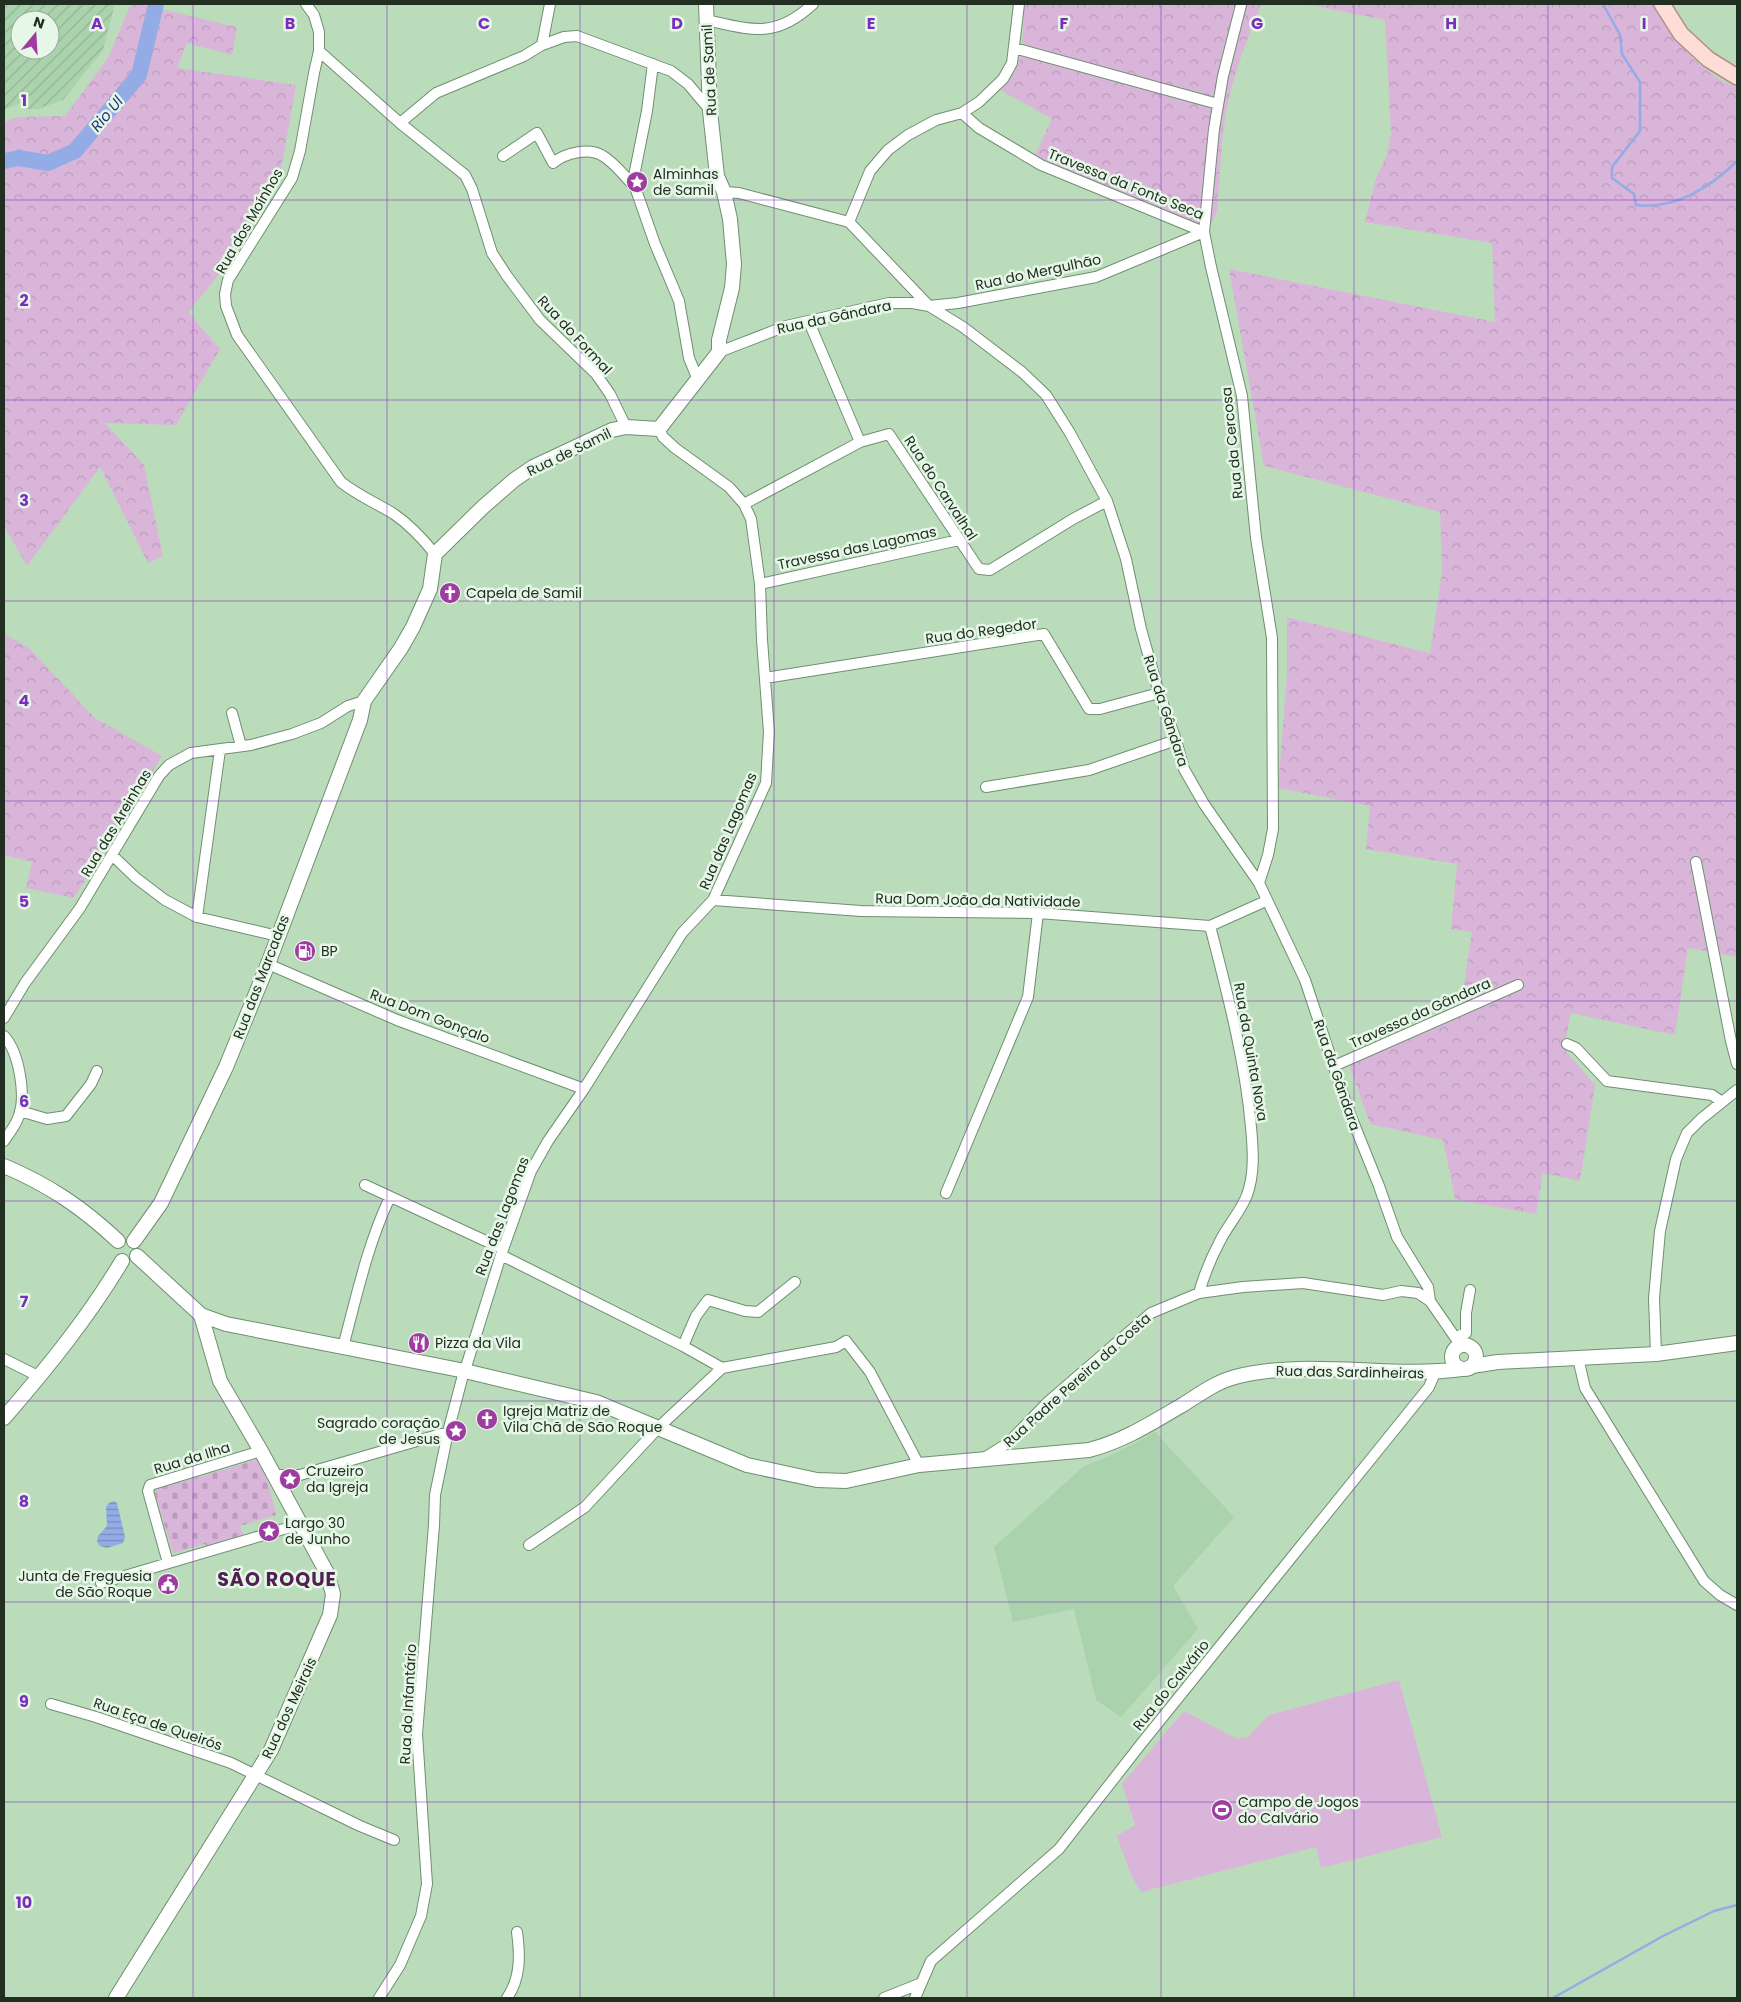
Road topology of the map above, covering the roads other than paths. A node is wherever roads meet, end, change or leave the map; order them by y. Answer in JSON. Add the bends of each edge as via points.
{"nodes":[{"id":1,"x":306,"y":4,"type":"edge"},
{"id":2,"x":550,"y":4,"type":"edge"},
{"id":3,"x":706,"y":4,"type":"edge"},
{"id":4,"x":813,"y":4,"type":"edge"},
{"id":5,"x":1019,"y":4,"type":"edge"},
{"id":6,"x":1662,"y":4,"type":"edge"},
{"id":7,"x":1241,"y":5,"type":"edge"},
{"id":8,"x":706,"y":20,"type":"junction"},
{"id":9,"x":542,"y":45,"type":"junction"},
{"id":10,"x":1014,"y":48,"type":"junction"},
{"id":11,"x":320,"y":51,"type":"junction"},
{"id":12,"x":653,"y":64,"type":"junction"},
{"id":13,"x":1737,"y":77,"type":"edge"},
{"id":14,"x":1218,"y":104,"type":"junction"},
{"id":15,"x":710,"y":111,"type":"junction"},
{"id":16,"x":962,"y":113,"type":"junction"},
{"id":17,"x":400,"y":123,"type":"junction"},
{"id":18,"x":503,"y":156,"type":"dead end"},
{"id":19,"x":635,"y":186,"type":"junction"},
{"id":20,"x":724,"y":192,"type":"junction"},
{"id":21,"x":849,"y":222,"type":"junction"},
{"id":22,"x":1204,"y":232,"type":"junction"},
{"id":23,"x":929,"y":306,"type":"junction"},
{"id":24,"x":809,"y":322,"type":"junction"},
{"id":25,"x":719,"y":352,"type":"junction"},
{"id":26,"x":698,"y":380,"type":"junction"},
{"id":27,"x":626,"y":427,"type":"junction"},
{"id":28,"x":659,"y":429,"type":"junction"},
{"id":29,"x":860,"y":442,"type":"junction"},
{"id":30,"x":1107,"y":501,"type":"junction"},
{"id":31,"x":744,"y":504,"type":"junction"},
{"id":32,"x":959,"y":540,"type":"junction"},
{"id":33,"x":435,"y":554,"type":"junction"},
{"id":34,"x":760,"y":584,"type":"junction"},
{"id":35,"x":765,"y":678,"type":"junction"},
{"id":36,"x":1159,"y":693,"type":"junction"},
{"id":37,"x":364,"y":701,"type":"junction"},
{"id":38,"x":232,"y":713,"type":"dead end"},
{"id":39,"x":1176,"y":740,"type":"junction"},
{"id":40,"x":241,"y":746,"type":"junction"},
{"id":41,"x":220,"y":750,"type":"junction"},
{"id":42,"x":986,"y":787,"type":"dead end"},
{"id":43,"x":112,"y":855,"type":"junction"},
{"id":44,"x":1696,"y":862,"type":"dead end"},
{"id":45,"x":1259,"y":883,"type":"junction"},
{"id":46,"x":714,"y":900,"type":"junction"},
{"id":47,"x":1266,"y":901,"type":"junction"},
{"id":48,"x":1038,"y":913,"type":"junction"},
{"id":49,"x":197,"y":917,"type":"junction"},
{"id":50,"x":1210,"y":926,"type":"junction"},
{"id":51,"x":278,"y":936,"type":"junction"},
{"id":52,"x":268,"y":964,"type":"junction"},
{"id":53,"x":1518,"y":985,"type":"dead end"},
{"id":54,"x":4,"y":1018,"type":"edge"},
{"id":55,"x":4,"y":1036,"type":"edge"},
{"id":56,"x":1567,"y":1044,"type":"dead end"},
{"id":57,"x":1737,"y":1064,"type":"edge"},
{"id":58,"x":1334,"y":1066,"type":"junction"},
{"id":59,"x":97,"y":1071,"type":"dead end"},
{"id":60,"x":584,"y":1089,"type":"junction"},
{"id":61,"x":1737,"y":1090,"type":"edge"},
{"id":62,"x":1722,"y":1102,"type":"junction"},
{"id":63,"x":20,"y":1111,"type":"junction"},
{"id":64,"x":4,"y":1141,"type":"edge"},
{"id":65,"x":4,"y":1166,"type":"edge"},
{"id":66,"x":365,"y":1185,"type":"dead end"},
{"id":67,"x":946,"y":1193,"type":"dead end"},
{"id":68,"x":390,"y":1197,"type":"junction"},
{"id":69,"x":118,"y":1240,"type":"junction"},
{"id":70,"x":134,"y":1241,"type":"junction"},
{"id":71,"x":502,"y":1252,"type":"junction"},
{"id":72,"x":137,"y":1256,"type":"junction"},
{"id":73,"x":122,"y":1261,"type":"junction"},
{"id":74,"x":795,"y":1282,"type":"dead end"},
{"id":75,"x":1470,"y":1290,"type":"dead end"},
{"id":76,"x":1199,"y":1294,"type":"junction"},
{"id":77,"x":1430,"y":1301,"type":"junction"},
{"id":78,"x":201,"y":1315,"type":"junction"},
{"id":79,"x":226,"y":1324,"type":"junction"},
{"id":80,"x":208,"y":1337,"type":"junction"},
{"id":81,"x":1737,"y":1343,"type":"edge"},
{"id":82,"x":683,"y":1346,"type":"junction"},
{"id":83,"x":1457,"y":1346,"type":"junction"},
{"id":84,"x":343,"y":1347,"type":"junction"},
{"id":85,"x":1656,"y":1354,"type":"junction"},
{"id":86,"x":1578,"y":1358,"type":"junction"},
{"id":87,"x":4,"y":1359,"type":"edge"},
{"id":88,"x":1470,"y":1363,"type":"junction"},
{"id":89,"x":722,"y":1368,"type":"junction"},
{"id":90,"x":464,"y":1371,"type":"junction"},
{"id":91,"x":1435,"y":1373,"type":"junction"},
{"id":92,"x":40,"y":1377,"type":"junction"},
{"id":93,"x":4,"y":1418,"type":"edge"},
{"id":94,"x":659,"y":1427,"type":"junction"},
{"id":95,"x":448,"y":1432,"type":"junction"},
{"id":96,"x":261,"y":1451,"type":"junction"},
{"id":97,"x":984,"y":1458,"type":"junction"},
{"id":98,"x":919,"y":1465,"type":"junction"},
{"id":99,"x":300,"y":1475,"type":"junction"},
{"id":100,"x":278,"y":1482,"type":"junction"},
{"id":101,"x":301,"y":1524,"type":"junction"},
{"id":102,"x":529,"y":1546,"type":"dead end"},
{"id":103,"x":168,"y":1563,"type":"junction"},
{"id":104,"x":101,"y":1583,"type":"dead end"},
{"id":105,"x":1737,"y":1605,"type":"edge"},
{"id":106,"x":51,"y":1704,"type":"dead end"},
{"id":107,"x":255,"y":1776,"type":"junction"},
{"id":108,"x":394,"y":1840,"type":"dead end"},
{"id":109,"x":517,"y":1932,"type":"dead end"},
{"id":110,"x":919,"y":1984,"type":"junction"},
{"id":111,"x":116,"y":1998,"type":"edge"},
{"id":112,"x":379,"y":1998,"type":"edge"},
{"id":113,"x":507,"y":1998,"type":"edge"},
{"id":114,"x":884,"y":1998,"type":"edge"},
{"id":115,"x":914,"y":1998,"type":"edge"}],
"edges":[{"from":1,"to":11,"type":"street","name":"Rua dos Moínhos","via":[[314,15]]},
{"from":2,"to":9,"type":"street"},
{"from":3,"to":8,"type":"street","name":"Rua de Samil"},
{"from":4,"to":8,"type":"street","via":[[790,22],[771,30],[752,30]]},
{"from":5,"to":10,"type":"street"},
{"from":6,"to":13,"type":"main road","via":[[1681,34],[1708,59]]},
{"from":7,"to":14,"type":"street","name":"Rua da Cercosa"},
{"from":8,"to":15,"type":"street","name":"Rua de Samil"},
{"from":9,"to":12,"type":"street","via":[[577,36]]},
{"from":9,"to":17,"type":"street","via":[[524,56],[436,92]]},
{"from":10,"to":14,"type":"street"},
{"from":10,"to":16,"type":"street","via":[[1012,63],[1003,79]]},
{"from":11,"to":17,"type":"street","name":"Rua do Formal"},
{"from":11,"to":33,"type":"street","name":"Rua dos Moínhos","via":[[292,178],[228,280],[226,306],[237,335],[341,482],[394,514]]},
{"from":12,"to":15,"type":"street","via":[[672,71],[688,84]]},
{"from":12,"to":19,"type":"street"},
{"from":14,"to":22,"type":"street","name":"Rua da Cercosa"},
{"from":15,"to":20,"type":"street","name":"Rua de Samil","via":[[717,176]]},
{"from":16,"to":21,"type":"street","via":[[936,120],[888,150],[870,171]]},
{"from":16,"to":22,"type":"street","name":"Travessa da Fonte Seca","via":[[979,128],[1042,165]]},
{"from":17,"to":27,"type":"street","name":"Rua do Formal","via":[[465,175],[492,252],[507,276],[540,320],[596,374]]},
{"from":18,"to":19,"type":"street","via":[[537,133],[553,163],[567,155],[595,153],[603,156]]},
{"from":19,"to":26,"type":"street","via":[[679,301],[689,358]]},
{"from":20,"to":21,"type":"street","via":[[739,193]]},
{"from":20,"to":25,"type":"street","name":"Rua de Samil","via":[[734,264]]},
{"from":21,"to":23,"type":"street"},
{"from":22,"to":23,"type":"street","name":"Rua do Mergulhão","via":[[1096,276]]},
{"from":22,"to":45,"type":"street","name":"Rua da Cercosa","via":[[1242,396],[1256,538],[1272,638],[1273,829]]},
{"from":23,"to":24,"type":"street","name":"Rua da Gândara","via":[[889,303]]},
{"from":23,"to":30,"type":"street","name":"Rua da Gândara","via":[[992,349],[1046,395]]},
{"from":24,"to":25,"type":"street","name":"Rua da Gândara","via":[[774,329]]},
{"from":24,"to":29,"type":"street"},
{"from":25,"to":26,"type":"street","name":"Rua de Samil"},
{"from":26,"to":28,"type":"street","name":"Rua de Samil"},
{"from":27,"to":28,"type":"street","name":"Rua de Samil"},
{"from":27,"to":33,"type":"street","name":"Rua de Samil","via":[[573,447],[514,480]]},
{"from":28,"to":31,"type":"street","name":"Rua das Lagomas","via":[[675,448],[729,487]]},
{"from":29,"to":31,"type":"street","name":"Rua do Carvalhal"},
{"from":29,"to":32,"type":"street","name":"Rua do Carvalhal","via":[[889,434]]},
{"from":30,"to":32,"type":"street","name":"Rua do Carvalhal","via":[[990,570],[979,569]]},
{"from":30,"to":36,"type":"street","name":"Rua da Gândara","via":[[1126,559]]},
{"from":31,"to":34,"type":"street","name":"Rua das Lagomas","via":[[751,519]]},
{"from":32,"to":34,"type":"street","name":"Travessa das Lagomas"},
{"from":33,"to":37,"type":"street","via":[[430,589],[413,628]]},
{"from":34,"to":35,"type":"street","name":"Rua das Lagomas"},
{"from":35,"to":36,"type":"street","name":"Rua do Regedor","via":[[1044,634],[1089,709]]},
{"from":35,"to":46,"type":"street","name":"Rua das Lagomas","via":[[769,732],[766,782]]},
{"from":36,"to":39,"type":"street","name":"Rua da Gândara"},
{"from":37,"to":40,"type":"street","name":"Rua das Areinhas","via":[[292,734]]},
{"from":37,"to":51,"type":"street","name":"Rua das Marcadas","via":[[360,720]]},
{"from":38,"to":40,"type":"street"},
{"from":39,"to":42,"type":"street","via":[[1088,770]]},
{"from":39,"to":45,"type":"street","name":"Rua da Gândara","via":[[1184,769],[1204,804]]},
{"from":40,"to":41,"type":"street","name":"Rua das Areinhas"},
{"from":41,"to":43,"type":"street","name":"Rua das Areinhas","via":[[191,753],[169,765],[159,776]]},
{"from":41,"to":49,"type":"street"},
{"from":43,"to":49,"type":"street","via":[[164,900]]},
{"from":43,"to":54,"type":"street","name":"Rua das Areinhas","via":[[80,908]]},
{"from":44,"to":57,"type":"street"},
{"from":45,"to":47,"type":"street","name":"Rua da Gândara"},
{"from":46,"to":48,"type":"street","name":"Rua Dom João da Natividade","via":[[861,911]]},
{"from":46,"to":60,"type":"street","name":"Rua das Lagomas","via":[[682,933]]},
{"from":47,"to":50,"type":"street","name":"Rua Dom João da Natividade"},
{"from":47,"to":58,"type":"street","name":"Rua da Gândara","via":[[1305,980]]},
{"from":48,"to":50,"type":"street","name":"Rua Dom João da Natividade"},
{"from":48,"to":67,"type":"street","via":[[1028,997]]},
{"from":49,"to":51,"type":"street"},
{"from":50,"to":76,"type":"street","name":"Rua da Quinta Nova","via":[[1235,1028],[1253,1150],[1252,1178],[1247,1196],[1217,1248]]},
{"from":51,"to":52,"type":"street","name":"Rua das Marcadas"},
{"from":52,"to":60,"type":"street","name":"Rua Dom Gonçalo","via":[[397,1020]]},
{"from":52,"to":70,"type":"street","name":"Rua das Marcadas","via":[[226,1067],[178,1171],[161,1203]]},
{"from":53,"to":58,"type":"street","name":"Travessa da Gândara"},
{"from":55,"to":63,"type":"street","via":[[16,1057],[22,1085]]},
{"from":56,"to":62,"type":"street","via":[[1576,1048],[1607,1081],[1712,1095]]},
{"from":58,"to":77,"type":"street","name":"Rua da Gândara","via":[[1397,1236],[1428,1287]]},
{"from":59,"to":63,"type":"street","via":[[66,1116],[47,1119]]},
{"from":60,"to":71,"type":"street","name":"Rua das Lagomas","via":[[531,1171]]},
{"from":61,"to":62,"type":"street"},
{"from":62,"to":85,"type":"street","via":[[1687,1133],[1676,1159],[1660,1231],[1654,1298]]},
{"from":63,"to":64,"type":"street"},
{"from":65,"to":69,"type":"street","via":[[46,1185],[76,1204]]},
{"from":66,"to":68,"type":"street"},
{"from":68,"to":71,"type":"street"},
{"from":68,"to":84,"type":"street","via":[[368,1250]]},
{"from":69,"to":70,"type":"street","via":[[128,1238]]},
{"from":69,"to":73,"type":"street","via":[[114,1252]]},
{"from":70,"to":72,"type":"street","via":[[138,1248]]},
{"from":71,"to":82,"type":"street"},
{"from":71,"to":90,"type":"street","name":"Rua das Lagomas"},
{"from":72,"to":73,"type":"street","via":[[129,1262]]},
{"from":72,"to":78,"type":"street"},
{"from":73,"to":92,"type":"street","via":[[100,1297]]},
{"from":74,"to":82,"type":"street","via":[[758,1312],[708,1300],[696,1316]]},
{"from":75,"to":83,"type":"street","via":[[1466,1333]]},
{"from":76,"to":77,"type":"street","name":"Rua Padre Pereira da Costa","via":[[1244,1287],[1303,1284],[1384,1295],[1401,1290],[1418,1293]]},
{"from":76,"to":97,"type":"street","name":"Rua Padre Pereira da Costa","via":[[1151,1313],[1049,1401],[1008,1443]]},
{"from":77,"to":83,"type":"street","name":"Rua da Gândara"},
{"from":78,"to":79,"type":"street","name":"Rua Padre Pereira da Costa"},
{"from":78,"to":80,"type":"street","name":"Rua dos Meirais"},
{"from":79,"to":80,"type":"street"},
{"from":79,"to":84,"type":"street","name":"Rua Padre Pereira da Costa"},
{"from":80,"to":96,"type":"street","name":"Rua dos Meirais","via":[[220,1381]]},
{"from":81,"to":85,"type":"street"},
{"from":82,"to":89,"type":"street"},
{"from":83,"to":88,"type":"street","via":[[1472,1348]]},
{"from":83,"to":88,"type":"street","via":[[1456,1366]]},
{"from":83,"to":91,"type":"street"},
{"from":84,"to":90,"type":"street","name":"Rua Padre Pereira da Costa"},
{"from":85,"to":86,"type":"street"},
{"from":86,"to":88,"type":"street","name":"Rua das Sardinheiras"},
{"from":86,"to":105,"type":"street","via":[[1585,1388],[1704,1581]]},
{"from":87,"to":92,"type":"street"},
{"from":88,"to":91,"type":"street","name":"Rua das Sardinheiras"},
{"from":89,"to":94,"type":"street"},
{"from":89,"to":98,"type":"street","via":[[836,1347],[846,1341],[870,1372]]},
{"from":90,"to":94,"type":"street","name":"Rua Padre Pereira da Costa","via":[[596,1402]]},
{"from":90,"to":95,"type":"street","name":"Rua das Lagomas"},
{"from":91,"to":97,"type":"street","name":"Rua das Sardinheiras","via":[[1293,1370],[1250,1374],[1216,1385],[1127,1438],[1107,1445],[1089,1450]]},
{"from":91,"to":110,"type":"street","name":"Rua do Calvário","via":[[1428,1387],[1060,1849],[931,1961]]},
{"from":92,"to":93,"type":"street"},
{"from":94,"to":98,"type":"street","name":"Rua Padre Pereira da Costa","via":[[747,1465],[817,1480],[846,1481]]},
{"from":94,"to":102,"type":"street","via":[[585,1507]]},
{"from":95,"to":99,"type":"street"},
{"from":95,"to":112,"type":"street","name":"Rua do Infantário","via":[[435,1495],[417,1734],[427,1884],[421,1916],[400,1965]]},
{"from":96,"to":100,"type":"street","name":"Rua dos Meirais"},
{"from":96,"to":103,"type":"street","name":"Rua da Ilha","via":[[150,1485],[148,1491]]},
{"from":97,"to":98,"type":"street","name":"Rua Padre Pereira da Costa"},
{"from":99,"to":100,"type":"street"},
{"from":99,"to":100,"type":"street"},
{"from":100,"to":101,"type":"street","name":"Rua dos Meirais"},
{"from":101,"to":103,"type":"street"},
{"from":101,"to":107,"type":"street","name":"Rua dos Meirais","via":[[327,1573],[333,1594],[330,1615],[271,1750]]},
{"from":103,"to":104,"type":"street"},
{"from":106,"to":107,"type":"street","name":"Rua Eça de Queirós","via":[[231,1763]]},
{"from":107,"to":108,"type":"street","name":"Rua Eça de Queirós"},
{"from":107,"to":111,"type":"street","name":"Rua dos Meirais"},
{"from":109,"to":113,"type":"street","via":[[519,1969],[515,1987]]},
{"from":110,"to":114,"type":"street"},
{"from":110,"to":115,"type":"street","name":"Rua do Calvário"}]}
